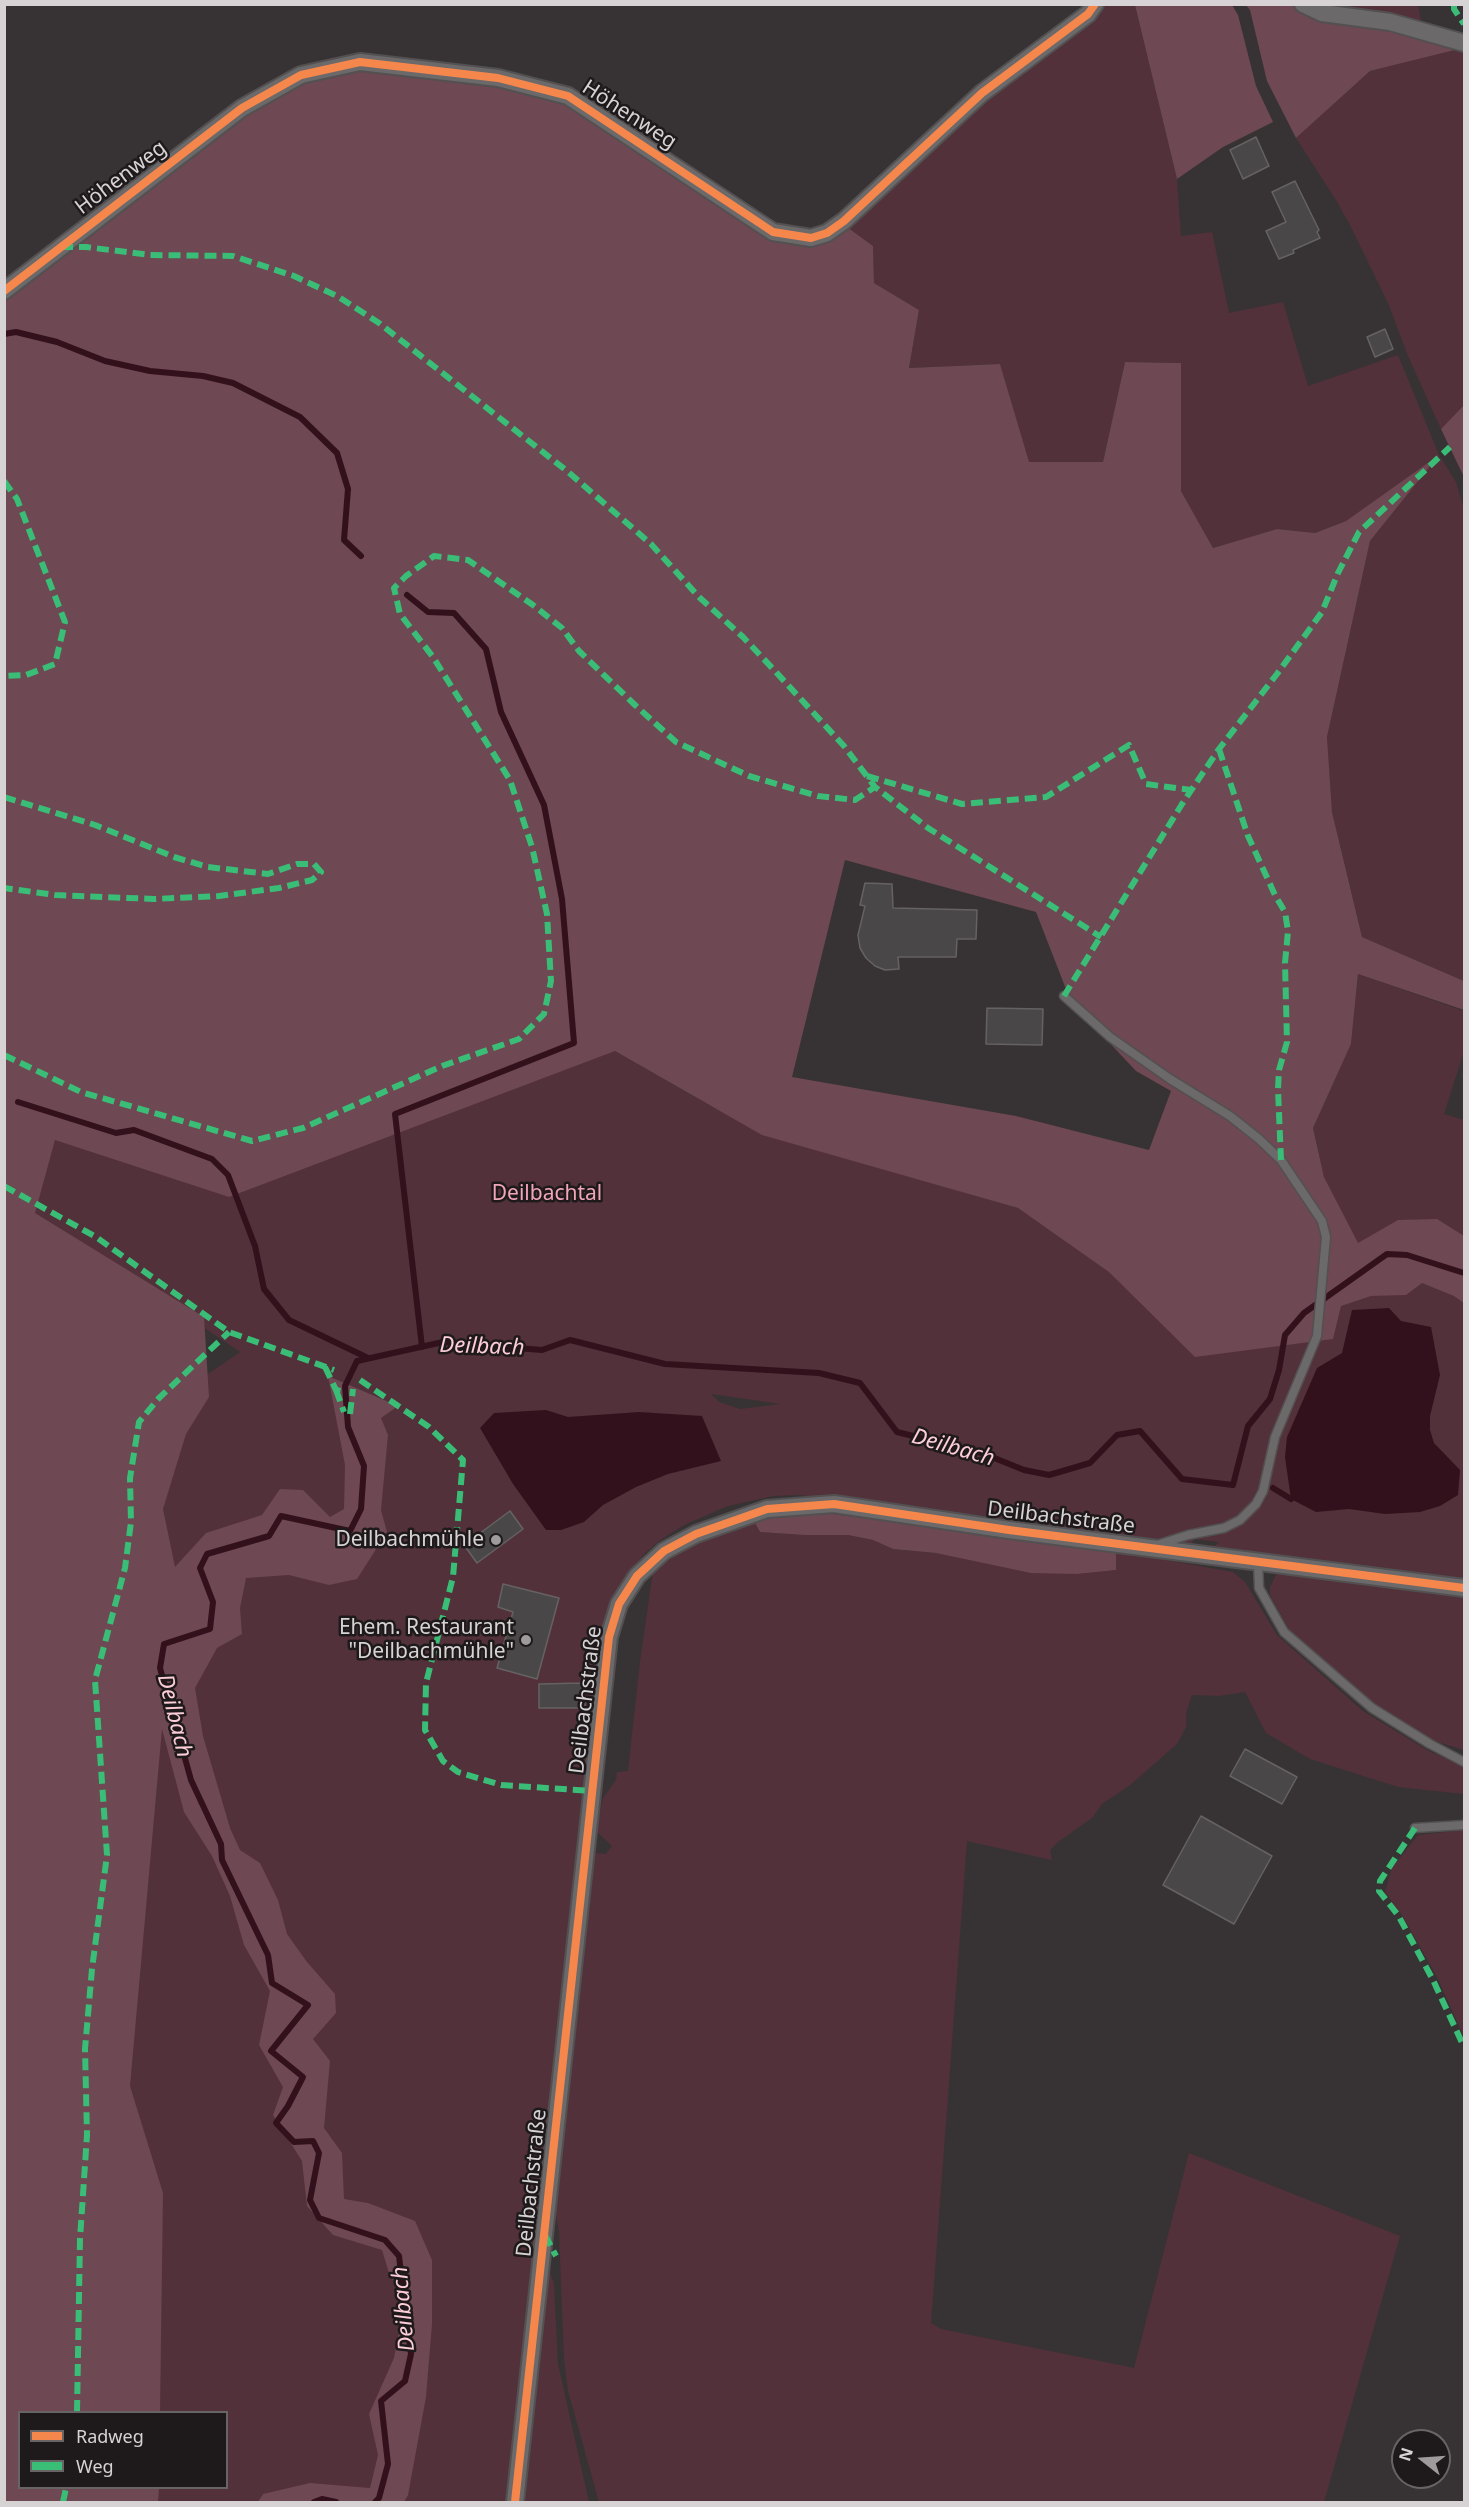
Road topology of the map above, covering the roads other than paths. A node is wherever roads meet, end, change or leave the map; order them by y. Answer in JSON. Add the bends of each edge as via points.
{"nodes":[{"id":1,"x":1095,"y":4,"type":"edge"},
{"id":2,"x":1303,"y":4,"type":"edge"},
{"id":3,"x":1464,"y":43,"type":"edge"},
{"id":4,"x":4,"y":291,"type":"edge"},
{"id":5,"x":1064,"y":996,"type":"dead end"},
{"id":6,"x":1148,"y":1548,"type":"junction"},
{"id":7,"x":1258,"y":1562,"type":"junction"},
{"id":8,"x":1464,"y":1588,"type":"edge"},
{"id":9,"x":1464,"y":1762,"type":"edge"},
{"id":10,"x":1464,"y":1825,"type":"edge"},
{"id":11,"x":1415,"y":1828,"type":"dead end"},
{"id":12,"x":515,"y":2502,"type":"edge"}],
"edges":[{"from":1,"to":4,"type":"street","name":"Höhenweg","via":[[1088,14],[981,93],[844,221],[811,238],[772,232],[568,96],[498,78],[360,62],[301,75],[242,108]]},
{"from":2,"to":3,"type":"street","via":[[1322,14],[1390,22]]},
{"from":5,"to":6,"type":"lane","via":[[1110,1036],[1230,1116],[1281,1160],[1322,1221],[1326,1237],[1317,1336],[1275,1437],[1263,1491],[1256,1504],[1240,1520],[1224,1528],[1188,1534]]},
{"from":6,"to":7,"type":"street","name":"Deilbachstraße"},
{"from":6,"to":12,"type":"street","name":"Deilbachstraße","via":[[834,1504],[767,1509],[696,1534],[664,1551],[637,1576],[619,1604],[609,1638]]},
{"from":7,"to":8,"type":"street","name":"Deilbachstraße"},
{"from":7,"to":9,"type":"lane","via":[[1259,1588],[1284,1632],[1372,1708]]},
{"from":10,"to":11,"type":"lane"}]}
